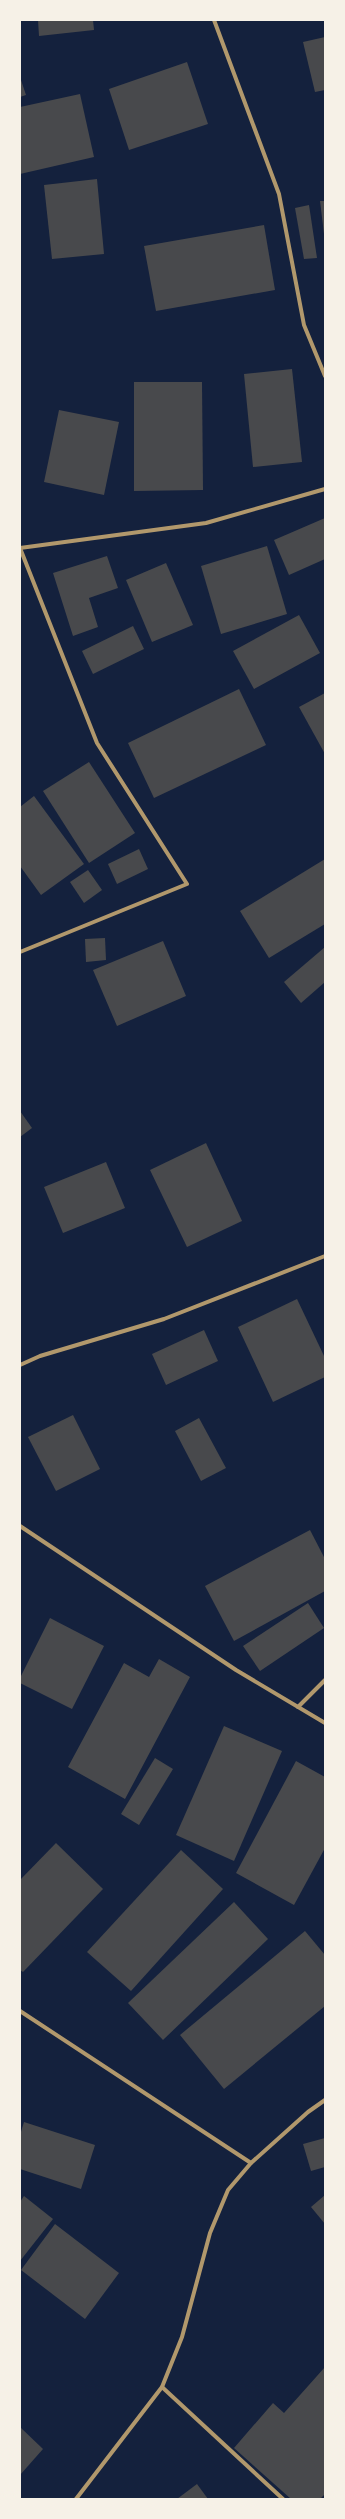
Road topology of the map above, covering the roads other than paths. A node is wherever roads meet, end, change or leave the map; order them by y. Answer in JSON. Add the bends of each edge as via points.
{"nodes":[{"id":1,"x":214,"y":20,"type":"edge"},
{"id":2,"x":325,"y":376,"type":"edge"},
{"id":3,"x":325,"y":489,"type":"edge"},
{"id":4,"x":20,"y":548,"type":"edge"},
{"id":5,"x":20,"y":952,"type":"edge"},
{"id":6,"x":325,"y":1256,"type":"edge"},
{"id":7,"x":20,"y":1365,"type":"edge"},
{"id":8,"x":20,"y":1526,"type":"edge"},
{"id":9,"x":325,"y":1680,"type":"edge"},
{"id":10,"x":298,"y":1707,"type":"junction"},
{"id":11,"x":325,"y":1724,"type":"edge"},
{"id":12,"x":20,"y":2011,"type":"edge"},
{"id":13,"x":325,"y":2100,"type":"edge"},
{"id":14,"x":251,"y":2163,"type":"junction"},
{"id":15,"x":162,"y":2387,"type":"junction"},
{"id":16,"x":76,"y":2499,"type":"edge"},
{"id":17,"x":283,"y":2499,"type":"edge"}],
"edges":[{"from":1,"to":2,"type":"street","via":[[278,194],[304,325]]},
{"from":3,"to":4,"type":"street","via":[[206,523]]},
{"from":4,"to":5,"type":"street","via":[[98,743],[186,884]]},
{"from":6,"to":7,"type":"street","via":[[164,1319],[48,1353]]},
{"from":8,"to":10,"type":"street","via":[[236,1670]]},
{"from":9,"to":10,"type":"street"},
{"from":10,"to":11,"type":"street"},
{"from":12,"to":14,"type":"street"},
{"from":13,"to":14,"type":"street"},
{"from":14,"to":15,"type":"street","via":[[228,2190],[210,2233],[182,2337]]},
{"from":15,"to":16,"type":"street"},
{"from":15,"to":17,"type":"street"}]}
